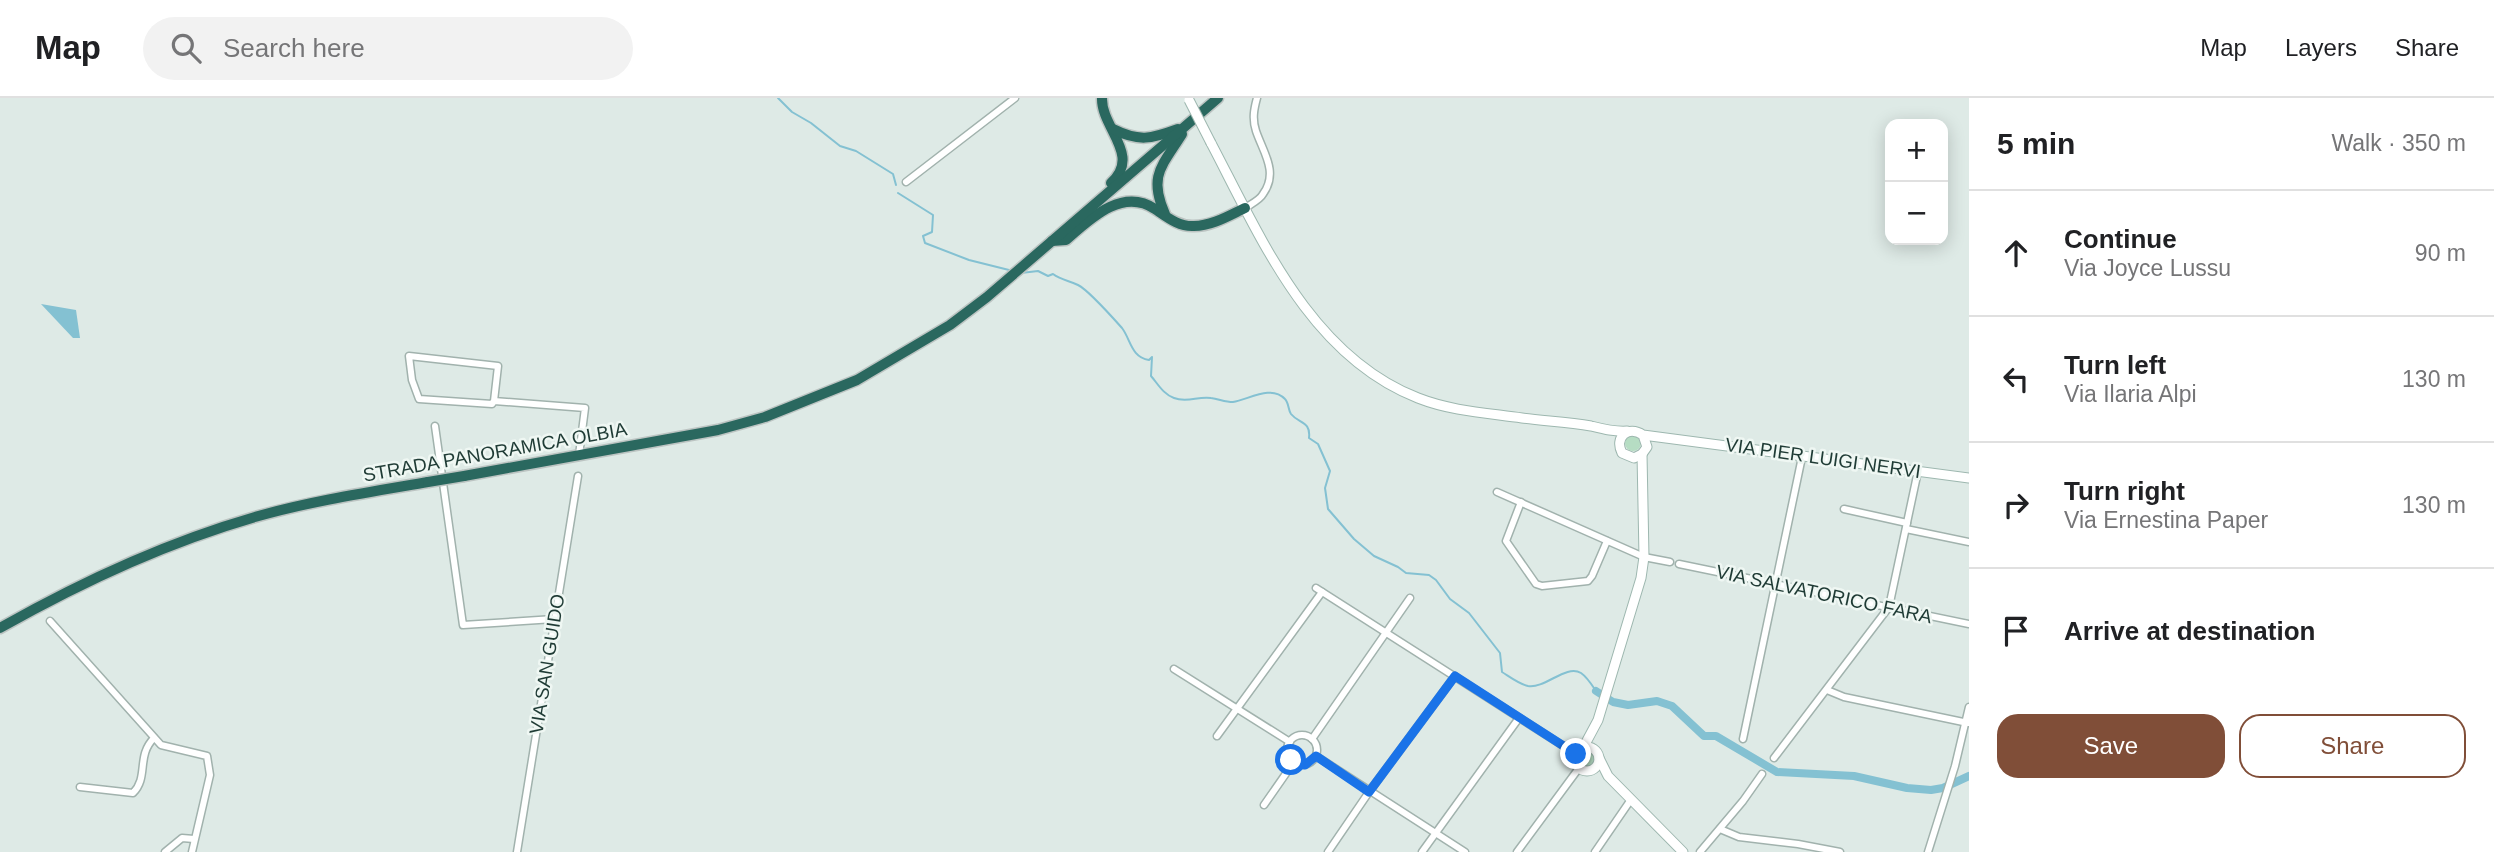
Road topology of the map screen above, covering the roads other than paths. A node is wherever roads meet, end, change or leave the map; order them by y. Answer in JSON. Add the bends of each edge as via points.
{"nodes":[{"id":1,"x":1015,"y":98,"type":"edge"},
{"id":2,"x":1102,"y":98,"type":"edge"},
{"id":3,"x":1218,"y":98,"type":"edge"},
{"id":4,"x":1257,"y":98,"type":"edge"},
{"id":5,"x":1188,"y":99,"type":"edge"},
{"id":6,"x":1187,"y":125,"type":"junction"},
{"id":7,"x":1113,"y":129,"type":"junction"},
{"id":8,"x":906,"y":182,"type":"dead end"},
{"id":9,"x":1245,"y":208,"type":"junction"},
{"id":10,"x":1166,"y":216,"type":"junction"},
{"id":11,"x":1065,"y":229,"type":"junction"},
{"id":12,"x":1050,"y":242,"type":"junction"},
{"id":13,"x":494,"y":401,"type":"junction"},
{"id":14,"x":435,"y":426,"type":"dead end"},
{"id":15,"x":1589,"y":426,"type":"junction"},
{"id":16,"x":1628,"y":431,"type":"junction"},
{"id":17,"x":1645,"y":438,"type":"junction"},
{"id":18,"x":1619,"y":445,"type":"junction"},
{"id":19,"x":579,"y":455,"type":"junction"},
{"id":20,"x":1638,"y":456,"type":"junction"},
{"id":21,"x":1802,"y":457,"type":"junction"},
{"id":22,"x":1918,"y":471,"type":"junction"},
{"id":23,"x":578,"y":476,"type":"dead end"},
{"id":24,"x":1969,"y":478,"type":"edge"},
{"id":25,"x":1497,"y":492,"type":"dead end"},
{"id":26,"x":1521,"y":502,"type":"junction"},
{"id":27,"x":1844,"y":509,"type":"dead end"},
{"id":28,"x":1907,"y":526,"type":"junction"},
{"id":29,"x":1608,"y":541,"type":"junction"},
{"id":30,"x":1969,"y":542,"type":"edge"},
{"id":31,"x":1644,"y":557,"type":"junction"},
{"id":32,"x":1670,"y":562,"type":"dead end"},
{"id":33,"x":1679,"y":564,"type":"dead end"},
{"id":34,"x":1775,"y":584,"type":"junction"},
{"id":35,"x":1410,"y":598,"type":"dead end"},
{"id":36,"x":1889,"y":607,"type":"junction"},
{"id":37,"x":554,"y":618,"type":"junction"},
{"id":38,"x":50,"y":621,"type":"dead end"},
{"id":39,"x":1969,"y":624,"type":"edge"},
{"id":40,"x":0,"y":628,"type":"edge"},
{"id":41,"x":1386,"y":632,"type":"junction"},
{"id":42,"x":1174,"y":669,"type":"dead end"},
{"id":43,"x":1455,"y":676,"type":"junction"},
{"id":44,"x":1827,"y":690,"type":"junction"},
{"id":45,"x":1969,"y":707,"type":"edge"},
{"id":46,"x":1236,"y":708,"type":"junction"},
{"id":47,"x":1519,"y":718,"type":"junction"},
{"id":48,"x":1598,"y":720,"type":"junction"},
{"id":49,"x":1967,"y":723,"type":"edge"},
{"id":50,"x":1217,"y":736,"type":"dead end"},
{"id":51,"x":1965,"y":736,"type":"edge"},
{"id":52,"x":155,"y":738,"type":"junction"},
{"id":53,"x":1311,"y":738,"type":"junction"},
{"id":54,"x":1743,"y":739,"type":"dead end"},
{"id":55,"x":1290,"y":742,"type":"junction"},
{"id":56,"x":1579,"y":751,"type":"junction"},
{"id":57,"x":1316,"y":756,"type":"junction"},
{"id":58,"x":1598,"y":756,"type":"junction"},
{"id":59,"x":1774,"y":758,"type":"dead end"},
{"id":60,"x":1294,"y":762,"type":"junction"},
{"id":61,"x":1579,"y":768,"type":"junction"},
{"id":62,"x":1590,"y":770,"type":"junction"},
{"id":63,"x":1762,"y":774,"type":"dead end"},
{"id":64,"x":1608,"y":776,"type":"junction"},
{"id":65,"x":80,"y":788,"type":"dead end"},
{"id":66,"x":1369,"y":792,"type":"junction"},
{"id":67,"x":1630,"y":801,"type":"junction"},
{"id":68,"x":1264,"y":806,"type":"dead end"},
{"id":69,"x":1720,"y":829,"type":"junction"},
{"id":70,"x":1435,"y":834,"type":"junction"},
{"id":71,"x":194,"y":839,"type":"junction"},
{"id":72,"x":165,"y":852,"type":"edge"},
{"id":73,"x":192,"y":852,"type":"edge"},
{"id":74,"x":517,"y":852,"type":"edge"},
{"id":75,"x":1328,"y":852,"type":"edge"},
{"id":76,"x":1422,"y":852,"type":"edge"},
{"id":77,"x":1465,"y":852,"type":"edge"},
{"id":78,"x":1517,"y":852,"type":"edge"},
{"id":79,"x":1595,"y":852,"type":"edge"},
{"id":80,"x":1683,"y":852,"type":"edge"},
{"id":81,"x":1700,"y":852,"type":"edge"},
{"id":82,"x":1840,"y":852,"type":"edge"},
{"id":83,"x":1928,"y":852,"type":"edge"}],
"edges":[{"from":1,"to":8,"type":"street"},
{"from":2,"to":7,"type":"highway","via":[[1105,117]]},
{"from":3,"to":6,"type":"highway"},
{"from":4,"to":9,"type":"street","via":[[1255,130],[1269,159],[1270,174],[1263,195]]},
{"from":5,"to":9,"type":"street","bridge":true},
{"from":6,"to":7,"type":"highway","via":[[1143,139]]},
{"from":6,"to":10,"type":"highway","via":[[1159,170],[1157,198]]},
{"from":6,"to":11,"type":"highway"},
{"from":7,"to":11,"type":"highway","via":[[1122,150],[1115,180],[1073,214]]},
{"from":9,"to":10,"type":"highway","via":[[1203,226],[1179,224]]},
{"from":9,"to":15,"type":"street","via":[[1288,285],[1353,359],[1379,379],[1455,409]]},
{"from":10,"to":12,"type":"highway","via":[[1133,201],[1112,205],[1066,240]]},
{"from":11,"to":12,"type":"highway"},
{"from":12,"to":19,"type":"highway","name":"STRADA PANORAMICA OLBIA","via":[[950,325],[857,380],[787,409],[718,430]]},
{"from":13,"to":13,"type":"street","via":[[498,366],[409,356],[419,399]]},
{"from":13,"to":19,"type":"street","via":[[585,408]]},
{"from":14,"to":37,"type":"street","via":[[463,625]]},
{"from":15,"to":16,"type":"street"},
{"from":15,"to":18,"type":"street"},
{"from":16,"to":17,"type":"street","via":[[1636,430]]},
{"from":16,"to":18,"type":"street"},
{"from":17,"to":20,"type":"street"},
{"from":17,"to":21,"type":"street","name":"VIA PIER LUIGI NERVI","via":[[1678,438]]},
{"from":18,"to":20,"type":"street","via":[[1622,453]]},
{"from":19,"to":40,"type":"highway","name":"STRADA PANORAMICA OLBIA","bridge":true,"via":[[255,517],[98,575]]},
{"from":20,"to":31,"type":"street"},
{"from":21,"to":22,"type":"street","name":"VIA PIER LUIGI NERVI"},
{"from":21,"to":34,"type":"street"},
{"from":22,"to":24,"type":"street","name":"VIA PIER LUIGI NERVI"},
{"from":22,"to":28,"type":"street"},
{"from":23,"to":37,"type":"street","name":"VIA SAN GUIDO"},
{"from":25,"to":26,"type":"street"},
{"from":26,"to":29,"type":"street"},
{"from":26,"to":29,"type":"street","via":[[1506,541],[1538,585],[1588,580]]},
{"from":27,"to":28,"type":"street"},
{"from":28,"to":30,"type":"street"},
{"from":28,"to":36,"type":"street"},
{"from":29,"to":31,"type":"street"},
{"from":31,"to":32,"type":"street"},
{"from":31,"to":48,"type":"street"},
{"from":33,"to":34,"type":"street","name":"VIA SALVATORICO FARA"},
{"from":34,"to":36,"type":"street","name":"VIA SALVATORICO FARA"},
{"from":34,"to":54,"type":"street"},
{"from":35,"to":41,"type":"street"},
{"from":36,"to":39,"type":"street","name":"VIA SALVATORICO FARA"},
{"from":36,"to":44,"type":"street"},
{"from":37,"to":74,"type":"street","name":"VIA SAN GUIDO"},
{"from":38,"to":52,"type":"street"},
{"from":41,"to":43,"type":"street"},
{"from":41,"to":46,"type":"street","via":[[1319,590]]},
{"from":41,"to":53,"type":"street"},
{"from":42,"to":46,"type":"street"},
{"from":43,"to":47,"type":"street"},
{"from":43,"to":66,"type":"street"},
{"from":44,"to":49,"type":"street"},
{"from":44,"to":59,"type":"street"},
{"from":45,"to":49,"type":"street"},
{"from":46,"to":50,"type":"street"},
{"from":46,"to":55,"type":"street"},
{"from":47,"to":56,"type":"street"},
{"from":47,"to":70,"type":"street"},
{"from":48,"to":56,"type":"street"},
{"from":48,"to":58,"type":"street"},
{"from":49,"to":51,"type":"street"},
{"from":51,"to":83,"type":"street"},
{"from":52,"to":65,"type":"street","via":[[143,754],[140,782],[133,793]]},
{"from":52,"to":71,"type":"street","via":[[161,744],[207,756],[210,775]]},
{"from":53,"to":55,"type":"street","via":[[1300,736]]},
{"from":53,"to":57,"type":"street"},
{"from":55,"to":60,"type":"street","via":[[1288,754]]},
{"from":56,"to":58,"type":"street","via":[[1590,747]]},
{"from":56,"to":61,"type":"street","via":[[1575,760]]},
{"from":57,"to":60,"type":"street","via":[[1305,765]]},
{"from":57,"to":66,"type":"street"},
{"from":58,"to":62,"type":"street"},
{"from":58,"to":64,"type":"street"},
{"from":60,"to":68,"type":"street"},
{"from":61,"to":62,"type":"street"},
{"from":61,"to":78,"type":"street"},
{"from":62,"to":64,"type":"street"},
{"from":63,"to":69,"type":"street"},
{"from":64,"to":67,"type":"street"},
{"from":66,"to":70,"type":"street"},
{"from":66,"to":75,"type":"street"},
{"from":67,"to":79,"type":"street"},
{"from":67,"to":80,"type":"street"},
{"from":69,"to":81,"type":"street"},
{"from":69,"to":82,"type":"street","via":[[1739,837]]},
{"from":70,"to":76,"type":"street"},
{"from":70,"to":77,"type":"street"},
{"from":71,"to":72,"type":"street","via":[[182,838]]},
{"from":71,"to":73,"type":"street"}]}
